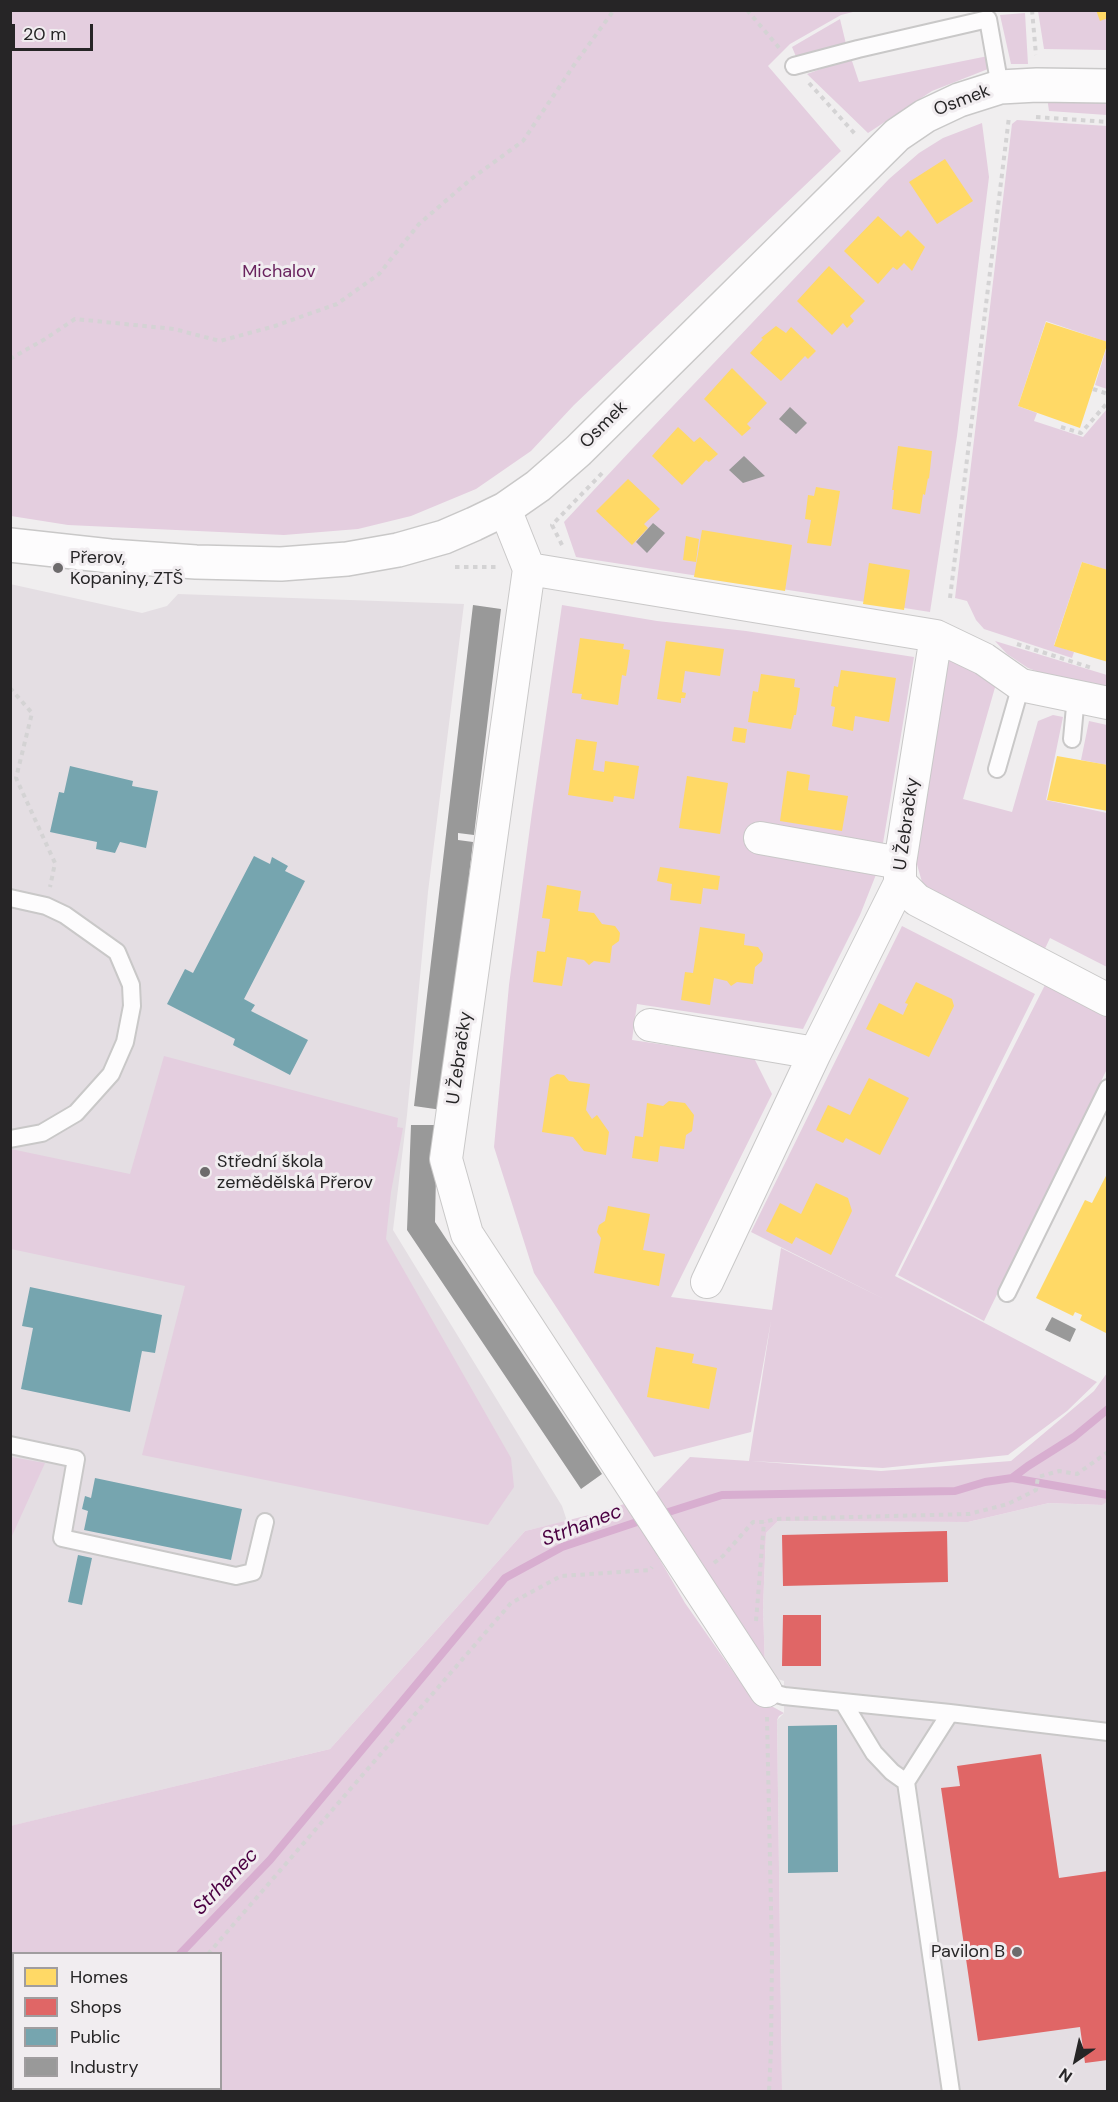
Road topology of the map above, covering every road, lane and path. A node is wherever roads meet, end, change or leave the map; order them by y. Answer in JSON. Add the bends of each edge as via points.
{"nodes":[{"id":1,"x":614,"y":10,"type":"edge"},
{"id":2,"x":1032,"y":10,"type":"edge"},
{"id":3,"x":1036,"y":62,"type":"dead end"},
{"id":4,"x":794,"y":66,"type":"dead end"},
{"id":5,"x":1107,"y":86,"type":"edge"},
{"id":6,"x":1000,"y":87,"type":"junction"},
{"id":7,"x":1020,"y":116,"type":"dead end"},
{"id":8,"x":1030,"y":117,"type":"dead end"},
{"id":9,"x":1107,"y":122,"type":"edge"},
{"id":10,"x":10,"y":359,"type":"edge"},
{"id":11,"x":1093,"y":389,"type":"dead end"},
{"id":12,"x":1107,"y":394,"type":"edge"},
{"id":13,"x":1107,"y":402,"type":"edge"},
{"id":14,"x":1061,"y":427,"type":"dead end"},
{"id":15,"x":505,"y":508,"type":"junction"},
{"id":16,"x":10,"y":545,"type":"edge"},
{"id":17,"x":529,"y":568,"type":"junction"},
{"id":18,"x":950,"y":598,"type":"dead end"},
{"id":19,"x":936,"y":636,"type":"junction"},
{"id":20,"x":1016,"y":644,"type":"dead end"},
{"id":21,"x":1096,"y":669,"type":"dead end"},
{"id":22,"x":1021,"y":685,"type":"junction"},
{"id":23,"x":10,"y":688,"type":"edge"},
{"id":24,"x":1076,"y":696,"type":"junction"},
{"id":25,"x":1107,"y":703,"type":"edge"},
{"id":26,"x":1072,"y":739,"type":"dead end"},
{"id":27,"x":997,"y":769,"type":"dead end"},
{"id":28,"x":760,"y":838,"type":"dead end"},
{"id":29,"x":900,"y":873,"type":"junction"},
{"id":30,"x":10,"y":897,"type":"edge"},
{"id":31,"x":46,"y":906,"type":"junction"},
{"id":32,"x":1107,"y":1000,"type":"edge"},
{"id":33,"x":650,"y":1025,"type":"dead end"},
{"id":34,"x":815,"y":1053,"type":"junction"},
{"id":35,"x":1107,"y":1088,"type":"edge"},
{"id":36,"x":10,"y":1139,"type":"edge"},
{"id":37,"x":707,"y":1282,"type":"dead end"},
{"id":38,"x":1007,"y":1293,"type":"dead end"},
{"id":39,"x":10,"y":1446,"type":"edge"},
{"id":40,"x":1107,"y":1452,"type":"edge"},
{"id":41,"x":265,"y":1522,"type":"dead end"},
{"id":42,"x":764,"y":1522,"type":"junction"},
{"id":43,"x":669,"y":1546,"type":"junction"},
{"id":44,"x":691,"y":1578,"type":"junction"},
{"id":45,"x":755,"y":1626,"type":"dead end"},
{"id":46,"x":766,"y":1691,"type":"junction"},
{"id":47,"x":843,"y":1702,"type":"junction"},
{"id":48,"x":950,"y":1713,"type":"junction"},
{"id":49,"x":1107,"y":1732,"type":"edge"},
{"id":50,"x":906,"y":1782,"type":"junction"},
{"id":51,"x":209,"y":1952,"type":"edge"},
{"id":52,"x":769,"y":2091,"type":"edge"},
{"id":53,"x":951,"y":2091,"type":"edge"}],
"edges":[{"from":1,"to":10,"type":"path","via":[[523,141],[419,224],[380,273],[337,304],[220,341],[174,329],[75,320]]},
{"from":2,"to":3,"type":"path"},
{"from":4,"to":6,"type":"lane","via":[[988,19]]},
{"from":5,"to":6,"type":"street","name":"Osmek"},
{"from":6,"to":15,"type":"street","name":"Osmek","via":[[959,100],[897,135],[578,452]]},
{"from":7,"to":18,"type":"path","via":[[1009,115]]},
{"from":8,"to":9,"type":"path"},
{"from":11,"to":12,"type":"path"},
{"from":13,"to":14,"type":"path","via":[[1081,433]]},
{"from":15,"to":16,"type":"street","name":"Osmek","via":[[444,537],[398,550],[281,564],[110,556]]},
{"from":15,"to":17,"type":"street","name":"U Žebračky"},
{"from":17,"to":19,"type":"street"},
{"from":17,"to":43,"type":"street","name":"U Žebračky","via":[[446,1159],[467,1234]]},
{"from":19,"to":22,"type":"street","via":[[984,659]]},
{"from":19,"to":29,"type":"street","name":"U Žebračky"},
{"from":20,"to":21,"type":"path"},
{"from":22,"to":24,"type":"street"},
{"from":22,"to":27,"type":"lane"},
{"from":23,"to":31,"type":"path","via":[[32,713],[16,778],[55,863]]},
{"from":24,"to":25,"type":"street"},
{"from":24,"to":26,"type":"lane"},
{"from":28,"to":29,"type":"street"},
{"from":29,"to":32,"type":"street","name":"U Žebračky","via":[[917,900]]},
{"from":29,"to":34,"type":"street"},
{"from":30,"to":31,"type":"lane"},
{"from":31,"to":36,"type":"lane","via":[[117,952],[131,986],[132,1006],[125,1042],[111,1074],[76,1113],[42,1133]]},
{"from":33,"to":34,"type":"street"},
{"from":34,"to":37,"type":"street"},
{"from":35,"to":38,"type":"lane"},
{"from":39,"to":41,"type":"lane","via":[[76,1459],[62,1538],[236,1576],[252,1572]]},
{"from":40,"to":42,"type":"path","via":[[1077,1474],[1059,1471],[1038,1477],[1036,1490],[1008,1504],[969,1514],[776,1518]]},
{"from":42,"to":44,"type":"path","via":[[753,1522],[723,1556]]},
{"from":42,"to":45,"type":"path"},
{"from":43,"to":44,"type":"street","name":"U Žebračky"},
{"from":43,"to":51,"type":"path","via":[[650,1570],[561,1576],[512,1603]]},
{"from":44,"to":46,"type":"street","name":"U Žebračky"},
{"from":46,"to":47,"type":"lane"},
{"from":46,"to":52,"type":"path","via":[[772,1955]]},
{"from":47,"to":48,"type":"lane"},
{"from":47,"to":50,"type":"lane","via":[[874,1753]]},
{"from":48,"to":49,"type":"lane"},
{"from":48,"to":50,"type":"lane"},
{"from":50,"to":53,"type":"lane"}]}
